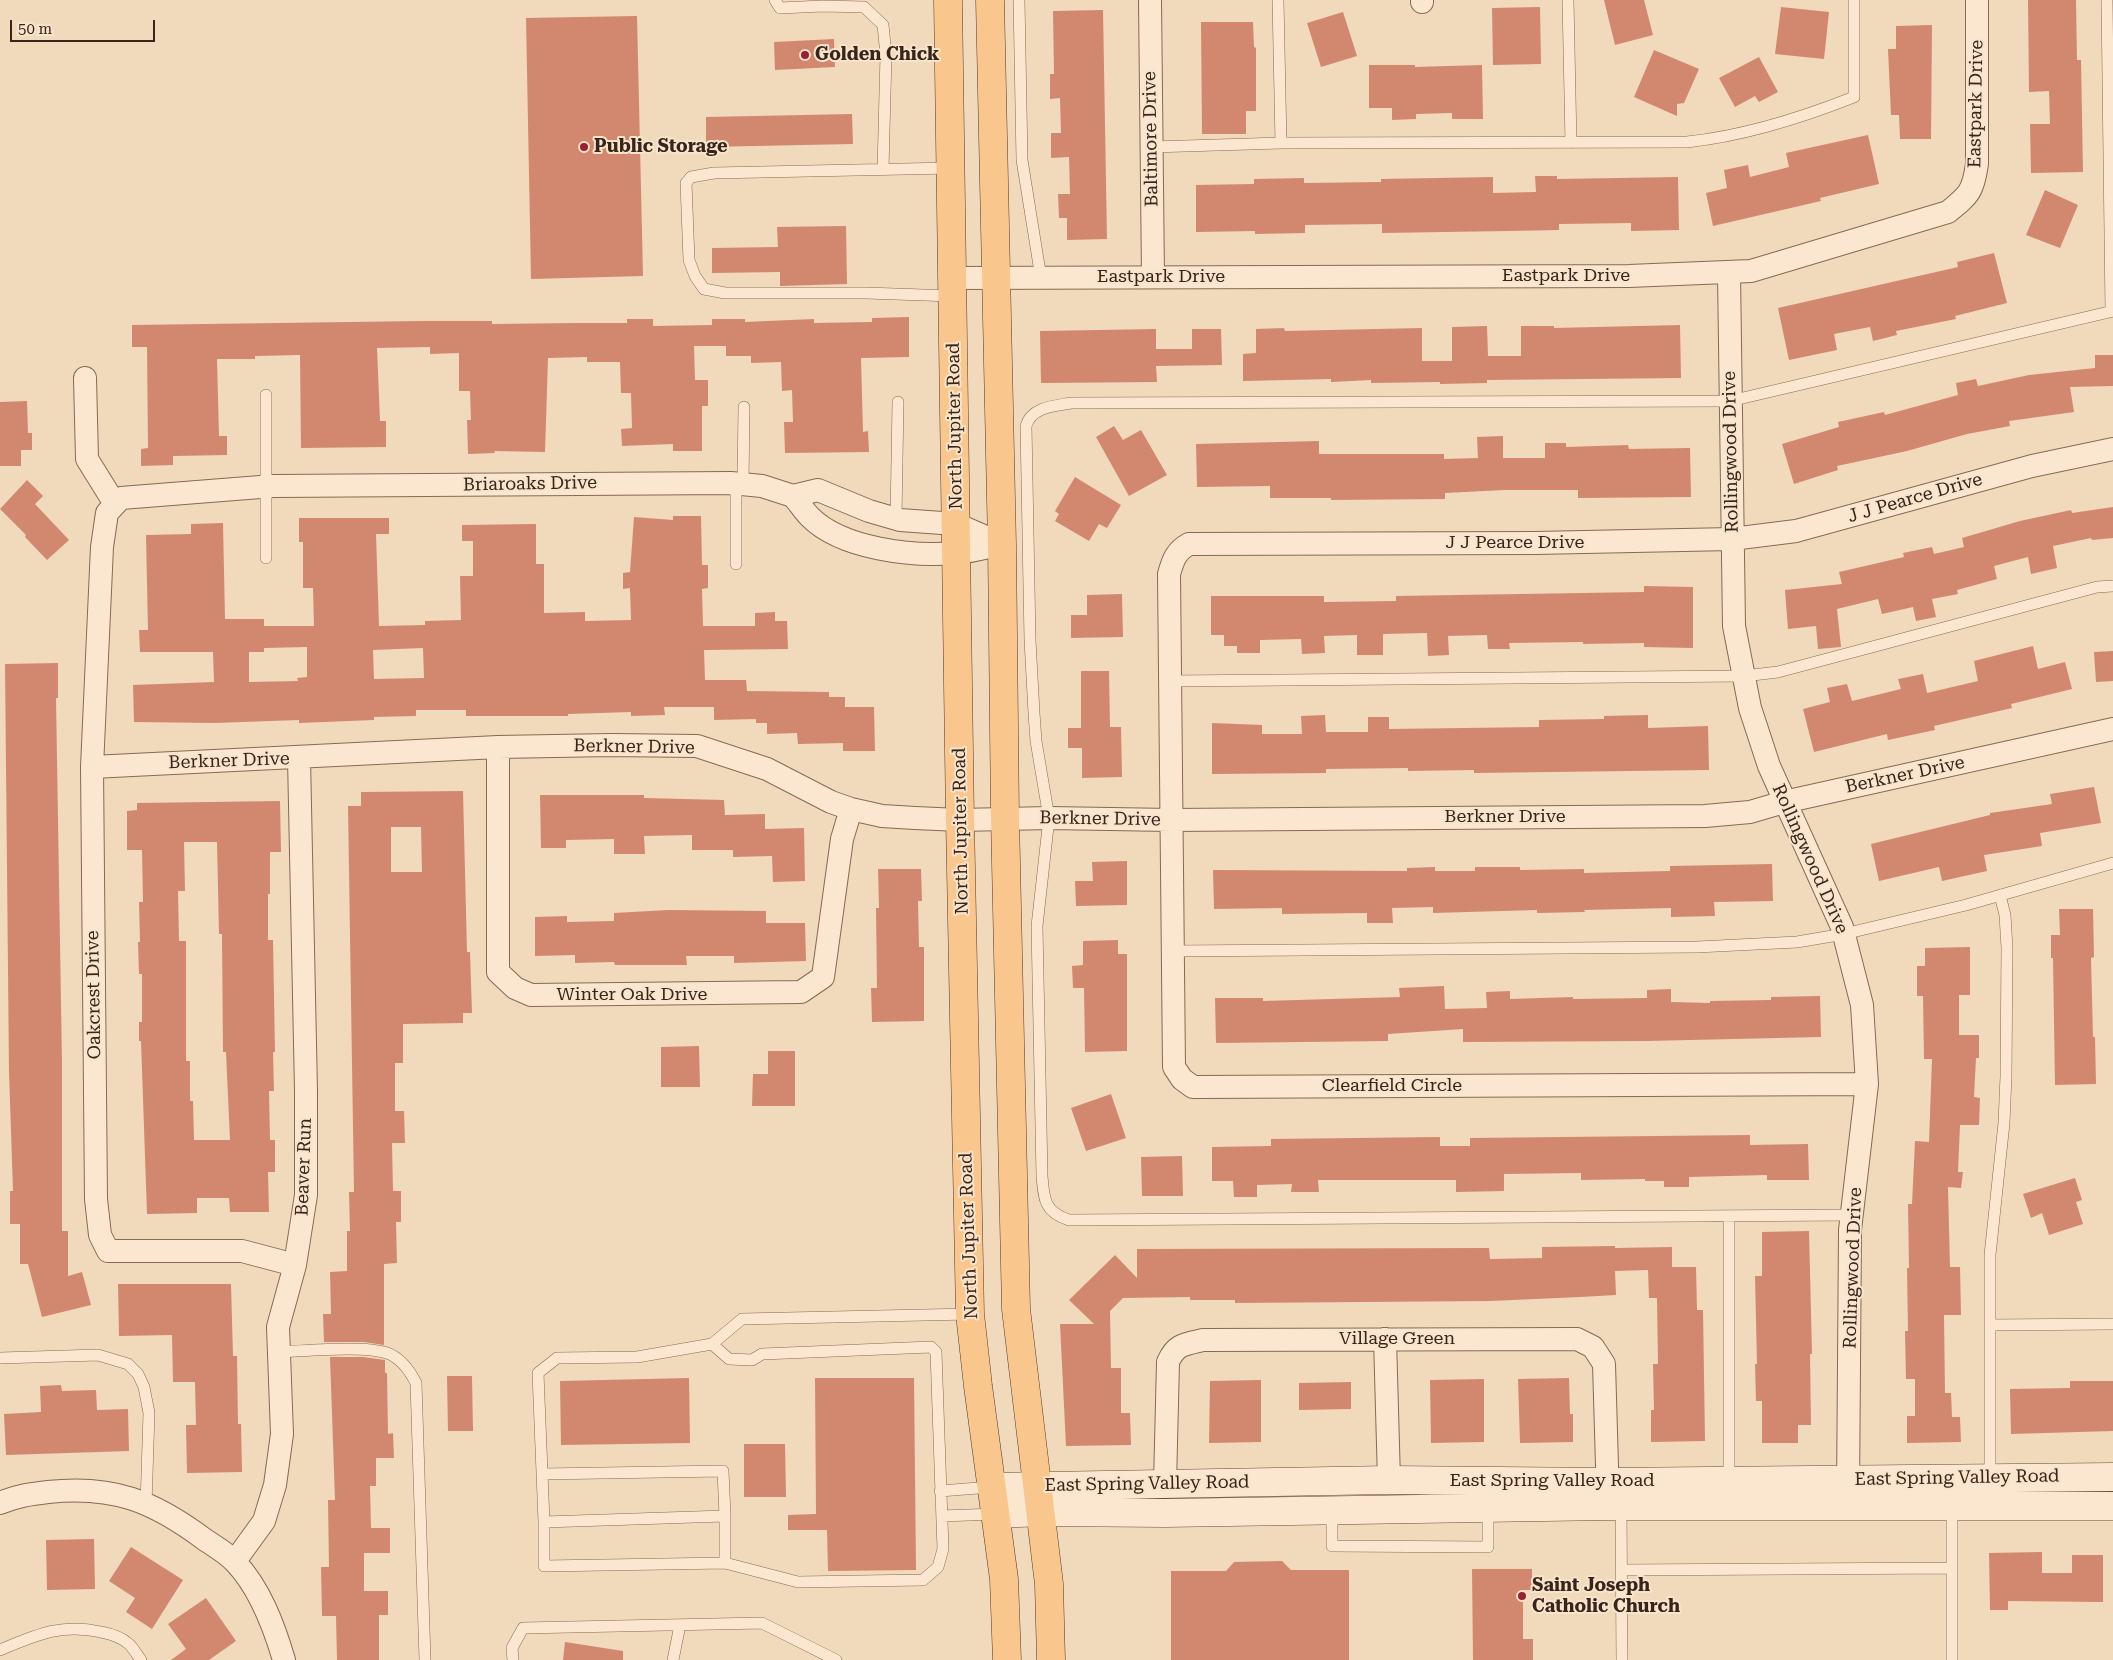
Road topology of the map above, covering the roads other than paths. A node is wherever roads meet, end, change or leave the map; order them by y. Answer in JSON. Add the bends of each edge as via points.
{"nodes":[{"id":1,"x":775,"y":0,"type":"edge"},
{"id":2,"x":948,"y":0,"type":"edge"},
{"id":3,"x":990,"y":0,"type":"edge"},
{"id":4,"x":1019,"y":0,"type":"edge"},
{"id":5,"x":1150,"y":0,"type":"edge"},
{"id":6,"x":1278,"y":0,"type":"edge"},
{"id":7,"x":1568,"y":0,"type":"edge"},
{"id":8,"x":1854,"y":0,"type":"edge"},
{"id":9,"x":1977,"y":0,"type":"edge"},
{"id":10,"x":2106,"y":0,"type":"edge"},
{"id":11,"x":1571,"y":143,"type":"junction"},
{"id":12,"x":1281,"y":144,"type":"junction"},
{"id":13,"x":1152,"y":147,"type":"junction"},
{"id":14,"x":951,"y":168,"type":"junction"},
{"id":15,"x":884,"y":169,"type":"junction"},
{"id":16,"x":1729,"y":273,"type":"junction"},
{"id":17,"x":1153,"y":277,"type":"junction"},
{"id":18,"x":995,"y":278,"type":"junction"},
{"id":19,"x":1041,"y":278,"type":"junction"},
{"id":20,"x":953,"y":287,"type":"junction"},
{"id":21,"x":2112,"y":311,"type":"edge"},
{"id":22,"x":85,"y":378,"type":"dead end"},
{"id":23,"x":266,"y":395,"type":"dead end"},
{"id":24,"x":1730,"y":401,"type":"junction"},
{"id":25,"x":898,"y":402,"type":"dead end"},
{"id":26,"x":744,"y":407,"type":"dead end"},
{"id":27,"x":2113,"y":449,"type":"edge"},
{"id":28,"x":740,"y":484,"type":"junction"},
{"id":29,"x":264,"y":487,"type":"junction"},
{"id":30,"x":793,"y":496,"type":"junction"},
{"id":31,"x":115,"y":504,"type":"junction"},
{"id":32,"x":896,"y":518,"type":"junction"},
{"id":33,"x":956,"y":524,"type":"junction"},
{"id":34,"x":1732,"y":539,"type":"junction"},
{"id":35,"x":1002,"y":544,"type":"junction"},
{"id":36,"x":956,"y":553,"type":"junction"},
{"id":37,"x":266,"y":558,"type":"dead end"},
{"id":38,"x":736,"y":564,"type":"dead end"},
{"id":39,"x":2113,"y":586,"type":"edge"},
{"id":40,"x":1744,"y":676,"type":"junction"},
{"id":41,"x":1170,"y":681,"type":"junction"},
{"id":42,"x":2113,"y":729,"type":"edge"},
{"id":43,"x":498,"y":747,"type":"junction"},
{"id":44,"x":299,"y":758,"type":"junction"},
{"id":45,"x":92,"y":767,"type":"junction"},
{"id":46,"x":1784,"y":802,"type":"junction"},
{"id":47,"x":851,"y":809,"type":"junction"},
{"id":48,"x":1005,"y":818,"type":"junction"},
{"id":49,"x":1049,"y":818,"type":"junction"},
{"id":50,"x":960,"y":820,"type":"junction"},
{"id":51,"x":1171,"y":820,"type":"junction"},
{"id":52,"x":2113,"y":863,"type":"edge"},
{"id":53,"x":2000,"y":895,"type":"junction"},
{"id":54,"x":1844,"y":934,"type":"junction"},
{"id":55,"x":1173,"y":951,"type":"junction"},
{"id":56,"x":1867,"y":1084,"type":"junction"},
{"id":57,"x":1852,"y":1215,"type":"junction"},
{"id":58,"x":1728,"y":1216,"type":"junction"},
{"id":59,"x":296,"y":1265,"type":"junction"},
{"id":60,"x":970,"y":1314,"type":"junction"},
{"id":61,"x":2113,"y":1324,"type":"edge"},
{"id":62,"x":1990,"y":1325,"type":"junction"},
{"id":63,"x":1385,"y":1339,"type":"junction"},
{"id":64,"x":712,"y":1344,"type":"junction"},
{"id":65,"x":278,"y":1352,"type":"junction"},
{"id":66,"x":0,"y":1358,"type":"edge"},
{"id":67,"x":542,"y":1474,"type":"junction"},
{"id":68,"x":2113,"y":1477,"type":"edge"},
{"id":69,"x":1389,"y":1480,"type":"junction"},
{"id":70,"x":1729,"y":1480,"type":"junction"},
{"id":71,"x":1848,"y":1480,"type":"junction"},
{"id":72,"x":1165,"y":1484,"type":"junction"},
{"id":73,"x":991,"y":1487,"type":"junction"},
{"id":74,"x":940,"y":1491,"type":"junction"},
{"id":75,"x":1990,"y":1492,"type":"junction"},
{"id":76,"x":1614,"y":1494,"type":"junction"},
{"id":77,"x":1039,"y":1499,"type":"junction"},
{"id":78,"x":0,"y":1503,"type":"edge"},
{"id":79,"x":146,"y":1504,"type":"junction"},
{"id":80,"x":2113,"y":1506,"type":"edge"},
{"id":81,"x":1848,"y":1507,"type":"junction"},
{"id":82,"x":1952,"y":1507,"type":"junction"},
{"id":83,"x":1488,"y":1508,"type":"junction"},
{"id":84,"x":1332,"y":1510,"type":"junction"},
{"id":85,"x":997,"y":1514,"type":"junction"},
{"id":86,"x":725,"y":1516,"type":"junction"},
{"id":87,"x":942,"y":1516,"type":"junction"},
{"id":88,"x":544,"y":1522,"type":"junction"},
{"id":89,"x":234,"y":1561,"type":"junction"},
{"id":90,"x":725,"y":1562,"type":"junction"},
{"id":91,"x":1952,"y":1568,"type":"junction"},
{"id":92,"x":1621,"y":1570,"type":"junction"},
{"id":93,"x":680,"y":1625,"type":"junction"},
{"id":94,"x":0,"y":1650,"type":"edge"},
{"id":95,"x":141,"y":1660,"type":"edge"},
{"id":96,"x":284,"y":1660,"type":"edge"},
{"id":97,"x":425,"y":1660,"type":"edge"},
{"id":98,"x":513,"y":1660,"type":"edge"},
{"id":99,"x":673,"y":1660,"type":"edge"},
{"id":100,"x":836,"y":1660,"type":"edge"},
{"id":101,"x":1007,"y":1660,"type":"edge"},
{"id":102,"x":1050,"y":1660,"type":"edge"},
{"id":103,"x":1622,"y":1660,"type":"edge"},
{"id":104,"x":1952,"y":1660,"type":"edge"}],
"edges":[{"from":1,"to":15,"type":"lane","via":[[780,8],[864,7],[883,25],[886,55]]},
{"from":2,"to":14,"type":"main road","name":"North Jupiter Road"},
{"from":3,"to":18,"type":"main road"},
{"from":4,"to":19,"type":"lane","via":[[1022,160]]},
{"from":5,"to":13,"type":"street","name":"Baltimore Drive"},
{"from":6,"to":12,"type":"lane"},
{"from":7,"to":11,"type":"lane"},
{"from":8,"to":11,"type":"lane","via":[[1854,97],[1715,139]]},
{"from":9,"to":16,"type":"street","name":"Eastpark Drive","via":[[1977,164],[1974,185],[1963,200],[1948,212],[1751,272]]},
{"from":10,"to":21,"type":"lane"},
{"from":11,"to":12,"type":"lane"},
{"from":12,"to":13,"type":"lane"},
{"from":13,"to":17,"type":"street","name":"Baltimore Drive"},
{"from":14,"to":15,"type":"lane"},
{"from":14,"to":20,"type":"main road","name":"North Jupiter Road"},
{"from":15,"to":20,"type":"lane","via":[[691,176],[686,183],[689,260],[695,276],[704,289],[725,293],[866,293]]},
{"from":16,"to":17,"type":"street","name":"Eastpark Drive"},
{"from":16,"to":24,"type":"street","name":"Rollingwood Drive"},
{"from":17,"to":19,"type":"street","name":"Eastpark Drive"},
{"from":18,"to":19,"type":"street","name":"Eastpark Drive"},
{"from":18,"to":20,"type":"street","name":"Eastpark Drive"},
{"from":18,"to":35,"type":"main road"},
{"from":20,"to":33,"type":"main road","name":"North Jupiter Road"},
{"from":21,"to":24,"type":"lane"},
{"from":22,"to":31,"type":"street","via":[[88,459]]},
{"from":23,"to":29,"type":"lane"},
{"from":24,"to":34,"type":"street","name":"Rollingwood Drive"},
{"from":24,"to":49,"type":"lane","via":[[1072,403],[1035,412],[1028,417],[1026,426],[1030,640],[1036,741]]},
{"from":25,"to":32,"type":"lane"},
{"from":26,"to":28,"type":"lane"},
{"from":27,"to":34,"type":"street","name":"J J Pearce Drive","via":[[2032,466],[1796,531]]},
{"from":28,"to":29,"type":"street","name":"Briaroaks Drive"},
{"from":28,"to":30,"type":"street","name":"Briaroaks Drive","via":[[762,486]]},
{"from":28,"to":38,"type":"lane"},
{"from":29,"to":31,"type":"street","name":"Briaroaks Drive","via":[[121,498]]},
{"from":29,"to":37,"type":"lane"},
{"from":30,"to":32,"type":"street","via":[[818,490],[869,511]]},
{"from":30,"to":36,"type":"street","via":[[811,518],[864,546],[892,552]]},
{"from":31,"to":45,"type":"street","name":"Oakcrest Drive","via":[[106,513],[102,547]]},
{"from":32,"to":33,"type":"street"},
{"from":33,"to":35,"type":"street"},
{"from":33,"to":36,"type":"main road","name":"North Jupiter Road"},
{"from":34,"to":40,"type":"street","name":"Rollingwood Drive","via":[[1734,626]]},
{"from":34,"to":41,"type":"street","name":"J J Pearce Drive","via":[[1535,544],[1188,544],[1179,549],[1169,574]]},
{"from":35,"to":36,"type":"street"},
{"from":35,"to":48,"type":"main road"},
{"from":36,"to":50,"type":"main road","name":"North Jupiter Road"},
{"from":39,"to":40,"type":"lane","via":[[2097,587],[1778,672]]},
{"from":40,"to":41,"type":"lane"},
{"from":40,"to":46,"type":"street","name":"Rollingwood Drive","via":[[1750,708]]},
{"from":41,"to":51,"type":"street","name":"J J Pearce Drive"},
{"from":42,"to":46,"type":"street","name":"Berkner Drive"},
{"from":43,"to":44,"type":"street","name":"Berkner Drive"},
{"from":43,"to":47,"type":"street","name":"Berkner Drive","via":[[697,746],[767,769]]},
{"from":43,"to":47,"type":"street","name":"Winter Oak Drive","via":[[498,972],[515,988],[531,995],[801,992],[823,977],[842,839]]},
{"from":44,"to":45,"type":"street","name":"Berkner Drive"},
{"from":44,"to":59,"type":"street","name":"Beaver Run","via":[[306,1195]]},
{"from":45,"to":59,"type":"street","name":"Oakcrest Drive","via":[[96,1199],[100,1235],[108,1251],[242,1251]]},
{"from":46,"to":51,"type":"street","name":"Berkner Drive","via":[[1750,812],[1705,816]]},
{"from":46,"to":54,"type":"street","name":"Rollingwood Drive"},
{"from":47,"to":50,"type":"street","name":"Berkner Drive","via":[[882,816]]},
{"from":48,"to":49,"type":"street","name":"Berkner Drive"},
{"from":48,"to":50,"type":"street","name":"Berkner Drive"},
{"from":48,"to":77,"type":"main road","via":[[1016,1309]]},
{"from":49,"to":51,"type":"street","name":"Berkner Drive"},
{"from":49,"to":58,"type":"lane","via":[[1037,943],[1042,1176],[1046,1202],[1054,1214],[1069,1220]]},
{"from":50,"to":60,"type":"main road","name":"North Jupiter Road"},
{"from":51,"to":55,"type":"street","name":"Clearfield Circle"},
{"from":52,"to":53,"type":"lane"},
{"from":53,"to":54,"type":"lane"},
{"from":53,"to":62,"type":"lane","via":[[2007,948],[2006,1076],[1990,1254]]},
{"from":54,"to":55,"type":"lane","via":[[1797,942],[1697,947]]},
{"from":54,"to":56,"type":"street","name":"Rollingwood Drive","via":[[1862,1004]]},
{"from":55,"to":56,"type":"street","name":"Clearfield Circle","via":[[1174,1067],[1193,1087]]},
{"from":56,"to":57,"type":"street","name":"Rollingwood Drive"},
{"from":57,"to":58,"type":"lane"},
{"from":57,"to":71,"type":"street","name":"Rollingwood Drive"},
{"from":58,"to":70,"type":"lane"},
{"from":59,"to":65,"type":"street","name":"Beaver Run","via":[[278,1328]]},
{"from":60,"to":64,"type":"lane","via":[[742,1319]]},
{"from":60,"to":73,"type":"main road","name":"North Jupiter Road"},
{"from":61,"to":62,"type":"lane"},
{"from":62,"to":75,"type":"lane"},
{"from":63,"to":69,"type":"street"},
{"from":63,"to":72,"type":"street","name":"Village Green","via":[[1203,1340],[1184,1344],[1173,1351],[1168,1362]]},
{"from":63,"to":76,"type":"street","name":"Village Green","via":[[1577,1339],[1593,1347],[1604,1364]]},
{"from":64,"to":67,"type":"lane","via":[[637,1357],[557,1358],[538,1373]]},
{"from":64,"to":74,"type":"lane","via":[[729,1359],[752,1360],[762,1354],[931,1347],[937,1358]]},
{"from":65,"to":89,"type":"street","name":"Beaver Run","via":[[282,1434],[275,1485],[264,1521]]},
{"from":65,"to":97,"type":"lane","via":[[370,1350],[388,1354],[409,1369],[416,1383]]},
{"from":66,"to":79,"type":"lane","via":[[98,1355],[128,1364],[138,1374],[144,1387],[148,1413]]},
{"from":67,"to":86,"type":"lane","via":[[723,1471]]},
{"from":67,"to":88,"type":"lane"},
{"from":68,"to":75,"type":"street","name":"East Spring Valley Road"},
{"from":69,"to":72,"type":"street","name":"East Spring Valley Road"},
{"from":69,"to":76,"type":"street","name":"East Spring Valley Road"},
{"from":70,"to":71,"type":"street","name":"East Spring Valley Road"},
{"from":70,"to":76,"type":"street","name":"East Spring Valley Road"},
{"from":71,"to":75,"type":"street","name":"East Spring Valley Road"},
{"from":71,"to":81,"type":"street","name":"Rollingwood Drive"},
{"from":72,"to":77,"type":"street","name":"East Spring Valley Road"},
{"from":73,"to":74,"type":"lane"},
{"from":73,"to":77,"type":"street","name":"East Spring Valley Road"},
{"from":73,"to":85,"type":"main road","name":"North Jupiter Road"},
{"from":74,"to":87,"type":"lane"},
{"from":75,"to":80,"type":"street","name":"East Spring Valley Road"},
{"from":75,"to":82,"type":"street","name":"East Spring Valley Road"},
{"from":76,"to":81,"type":"street","name":"East Spring Valley Road"},
{"from":76,"to":83,"type":"street","name":"East Spring Valley Road"},
{"from":76,"to":92,"type":"lane"},
{"from":77,"to":84,"type":"street","name":"East Spring Valley Road","via":[[1165,1513]]},
{"from":77,"to":85,"type":"street","name":"East Spring Valley Road"},
{"from":77,"to":102,"type":"main road","via":[[1049,1584]]},
{"from":78,"to":79,"type":"street","via":[[16,1496],[76,1489],[122,1494]]},
{"from":79,"to":89,"type":"street","via":[[184,1524]]},
{"from":81,"to":82,"type":"street","name":"East Spring Valley Road"},
{"from":82,"to":91,"type":"lane"},
{"from":83,"to":84,"type":"street","name":"East Spring Valley Road"},
{"from":83,"to":84,"type":"lane","via":[[1488,1547],[1332,1546]]},
{"from":85,"to":87,"type":"lane"},
{"from":85,"to":101,"type":"main road","name":"North Jupiter Road","via":[[1004,1578]]},
{"from":86,"to":88,"type":"lane"},
{"from":86,"to":90,"type":"lane"},
{"from":87,"to":90,"type":"lane","via":[[943,1549],[938,1567],[923,1580],[798,1582]]},
{"from":88,"to":90,"type":"lane","via":[[544,1566]]},
{"from":89,"to":96,"type":"street","via":[[252,1585],[275,1630]]},
{"from":91,"to":92,"type":"lane"},
{"from":91,"to":104,"type":"lane"},
{"from":92,"to":103,"type":"lane"},
{"from":93,"to":98,"type":"lane","via":[[523,1628],[512,1648]]},
{"from":93,"to":99,"type":"lane"},
{"from":93,"to":100,"type":"lane","via":[[762,1623]]},
{"from":94,"to":95,"type":"lane","via":[[41,1633],[74,1628],[116,1635],[129,1644]]}]}
